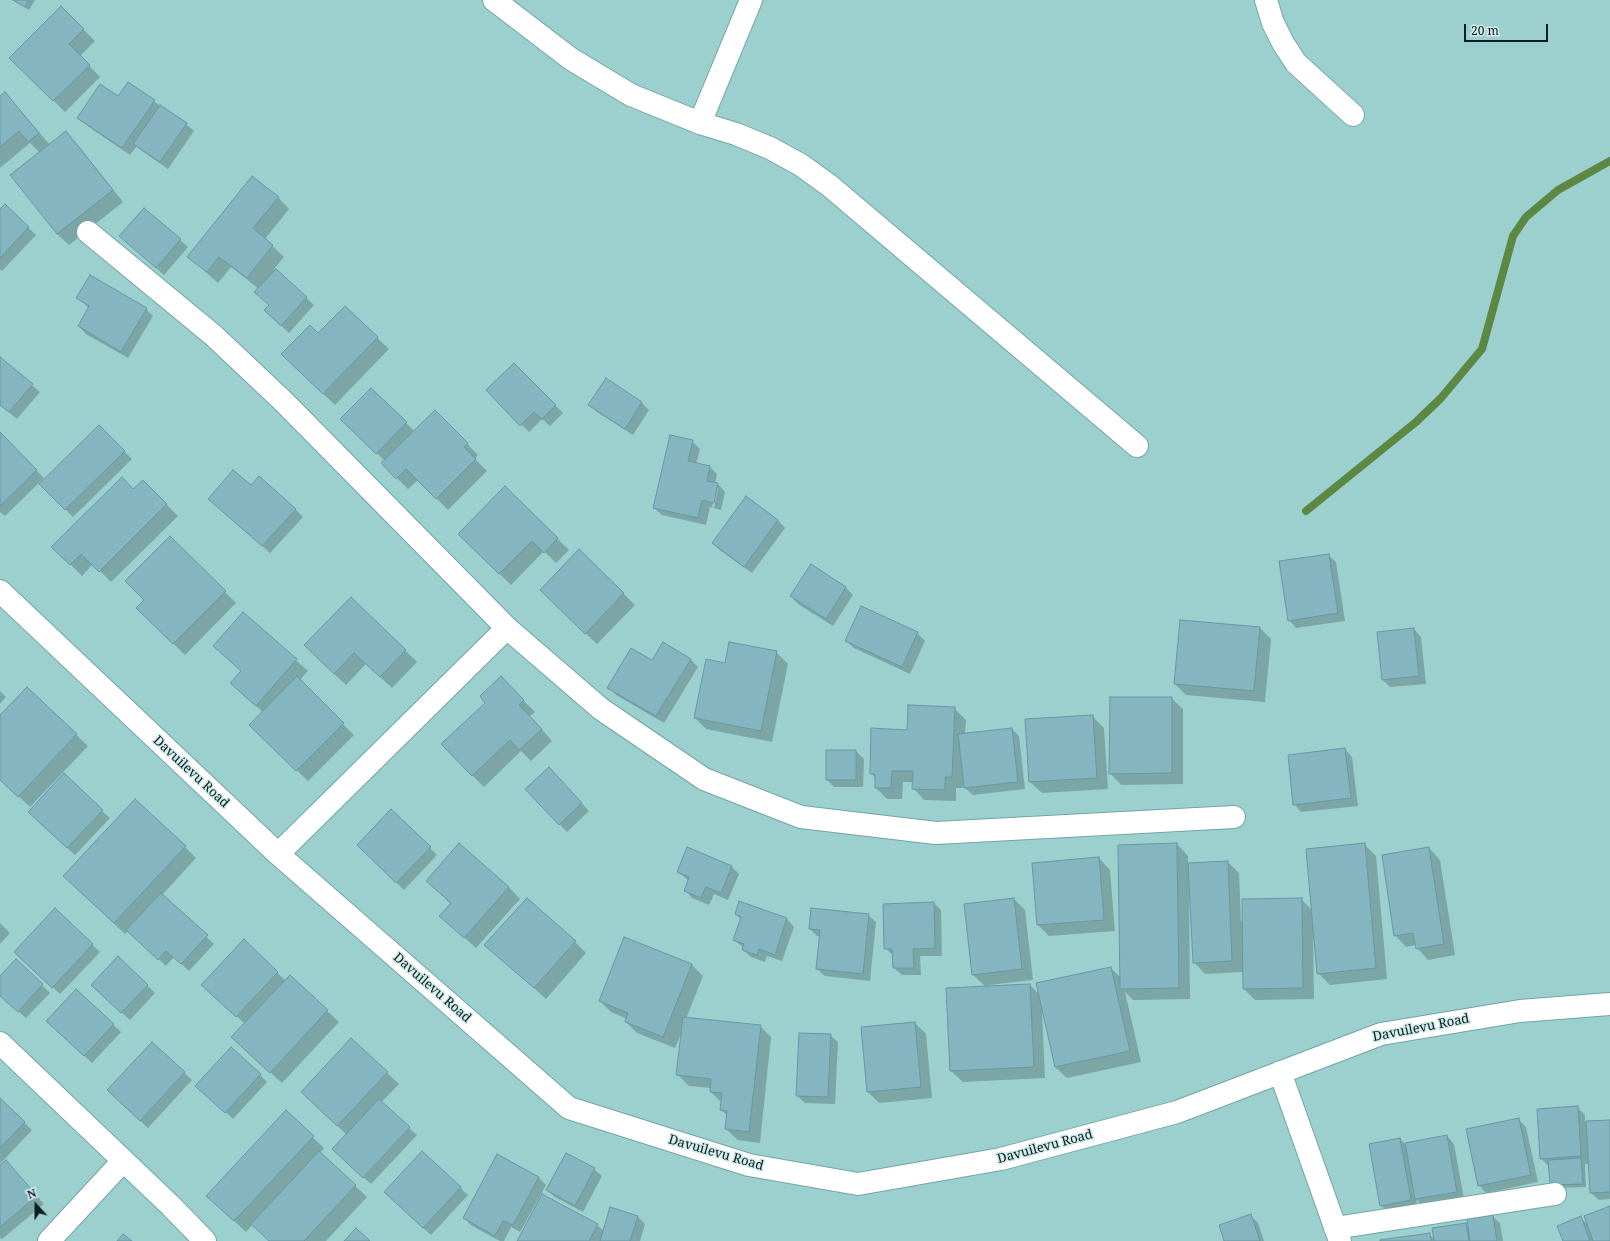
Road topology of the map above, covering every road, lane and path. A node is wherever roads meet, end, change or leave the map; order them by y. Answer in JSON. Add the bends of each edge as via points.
{"nodes":[{"id":1,"x":494,"y":0,"type":"edge"},
{"id":2,"x":752,"y":0,"type":"edge"},
{"id":3,"x":1266,"y":0,"type":"edge"},
{"id":4,"x":1353,"y":115,"type":"dead end"},
{"id":5,"x":700,"y":123,"type":"junction"},
{"id":6,"x":88,"y":232,"type":"dead end"},
{"id":7,"x":1137,"y":446,"type":"dead end"},
{"id":8,"x":0,"y":591,"type":"edge"},
{"id":9,"x":507,"y":628,"type":"junction"},
{"id":10,"x":1234,"y":816,"type":"dead end"},
{"id":11,"x":278,"y":854,"type":"junction"},
{"id":12,"x":1610,"y":1004,"type":"edge"},
{"id":13,"x":0,"y":1043,"type":"edge"},
{"id":14,"x":1280,"y":1072,"type":"junction"},
{"id":15,"x":123,"y":1161,"type":"junction"},
{"id":16,"x":1555,"y":1194,"type":"dead end"},
{"id":17,"x":1337,"y":1235,"type":"edge"},
{"id":18,"x":49,"y":1241,"type":"edge"},
{"id":19,"x":205,"y":1241,"type":"edge"}],
"edges":[{"from":1,"to":5,"type":"street","via":[[544,40],[598,76],[631,95]]},
{"from":2,"to":5,"type":"street"},
{"from":3,"to":4,"type":"street","via":[[1273,23],[1296,63]]},
{"from":5,"to":7,"type":"street","via":[[770,148],[801,165],[830,186]]},
{"from":6,"to":9,"type":"street","via":[[213,335],[283,401]]},
{"from":8,"to":11,"type":"street","name":"Davuilevu Road"},
{"from":9,"to":10,"type":"street","via":[[601,709],[704,780],[801,817],[936,833]]},
{"from":9,"to":11,"type":"street"},
{"from":11,"to":14,"type":"street","name":"Davuilevu Road","via":[[569,1108],[749,1165],[858,1184],[1001,1159],[1177,1112]]},
{"from":12,"to":14,"type":"street","name":"Davuilevu Road","via":[[1520,1010],[1381,1034]]},
{"from":13,"to":15,"type":"street"},
{"from":14,"to":17,"type":"street"},
{"from":15,"to":18,"type":"street"},
{"from":15,"to":19,"type":"street"},
{"from":16,"to":17,"type":"street"}]}
